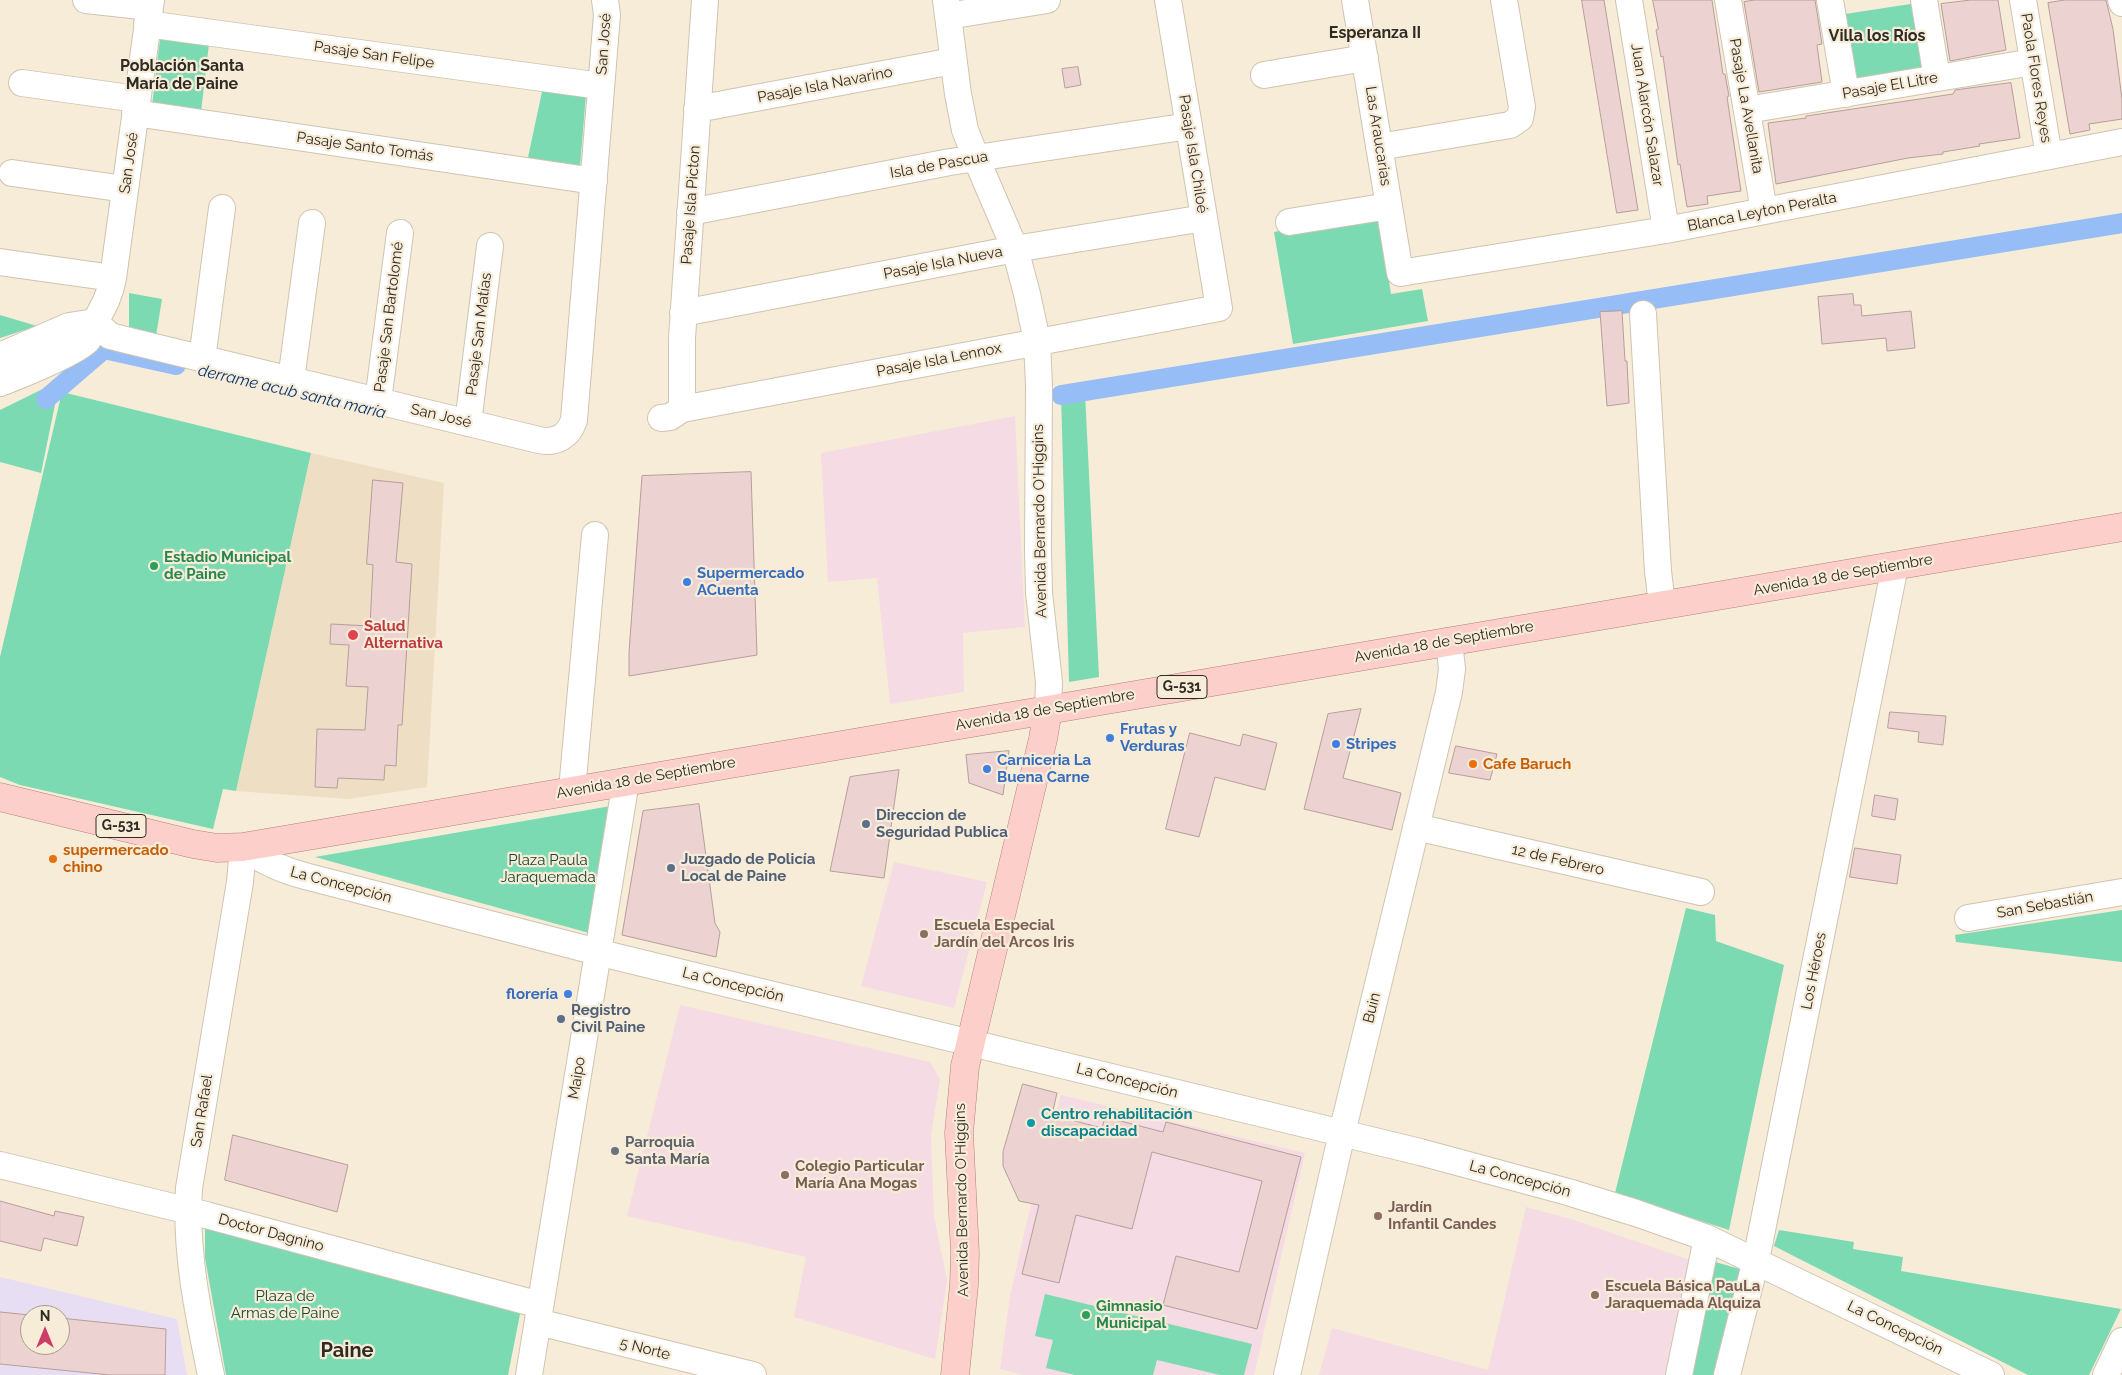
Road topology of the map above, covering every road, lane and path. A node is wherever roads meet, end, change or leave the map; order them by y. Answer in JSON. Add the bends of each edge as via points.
{"nodes":[{"id":1,"x":86,"y":0,"type":"edge"},
{"id":2,"x":605,"y":0,"type":"edge"},
{"id":3,"x":705,"y":0,"type":"edge"},
{"id":4,"x":1047,"y":0,"type":"edge"},
{"id":5,"x":1168,"y":0,"type":"edge"},
{"id":6,"x":1355,"y":0,"type":"edge"},
{"id":7,"x":1504,"y":0,"type":"edge"},
{"id":8,"x":1628,"y":0,"type":"edge"},
{"id":9,"x":1728,"y":0,"type":"edge"},
{"id":10,"x":1830,"y":0,"type":"edge"},
{"id":11,"x":1924,"y":0,"type":"edge"},
{"id":12,"x":2023,"y":0,"type":"edge"},
{"id":13,"x":947,"y":8,"type":"edge"},
{"id":14,"x":149,"y":11,"type":"edge"},
{"id":15,"x":1365,"y":58,"type":"junction"},
{"id":16,"x":953,"y":61,"type":"junction"},
{"id":17,"x":2034,"y":62,"type":"junction"},
{"id":18,"x":1264,"y":74,"type":"dead end"},
{"id":19,"x":1937,"y":78,"type":"junction"},
{"id":20,"x":22,"y":84,"type":"dead end"},
{"id":21,"x":601,"y":86,"type":"junction"},
{"id":22,"x":1846,"y":94,"type":"junction"},
{"id":23,"x":136,"y":106,"type":"junction"},
{"id":24,"x":698,"y":109,"type":"junction"},
{"id":25,"x":1746,"y":110,"type":"junction"},
{"id":26,"x":1189,"y":126,"type":"junction"},
{"id":27,"x":2122,"y":142,"type":"edge"},
{"id":28,"x":1380,"y":146,"type":"junction"},
{"id":29,"x":2049,"y":156,"type":"junction"},
{"id":30,"x":976,"y":158,"type":"junction"},
{"id":31,"x":12,"y":173,"type":"dead end"},
{"id":32,"x":594,"y":181,"type":"junction"},
{"id":33,"x":125,"y":189,"type":"junction"},
{"id":34,"x":1389,"y":206,"type":"junction"},
{"id":35,"x":222,"y":208,"type":"dead end"},
{"id":36,"x":1764,"y":211,"type":"junction"},
{"id":37,"x":690,"y":212,"type":"junction"},
{"id":38,"x":1204,"y":218,"type":"junction"},
{"id":39,"x":1289,"y":222,"type":"dead end"},
{"id":40,"x":312,"y":223,"type":"dead end"},
{"id":41,"x":1666,"y":230,"type":"junction"},
{"id":42,"x":400,"y":233,"type":"dead end"},
{"id":43,"x":490,"y":246,"type":"dead end"},
{"id":44,"x":1015,"y":249,"type":"junction"},
{"id":45,"x":0,"y":262,"type":"edge"},
{"id":46,"x":1400,"y":273,"type":"joint"},
{"id":47,"x":113,"y":278,"type":"junction"},
{"id":48,"x":1219,"y":308,"type":"joint"},
{"id":49,"x":683,"y":313,"type":"junction"},
{"id":50,"x":1643,"y":314,"type":"dead end"},
{"id":51,"x":95,"y":322,"type":"junction"},
{"id":52,"x":1037,"y":341,"type":"junction"},
{"id":53,"x":0,"y":356,"type":"edge"},
{"id":54,"x":202,"y":359,"type":"junction"},
{"id":55,"x":291,"y":380,"type":"junction"},
{"id":56,"x":0,"y":383,"type":"edge"},
{"id":57,"x":378,"y":401,"type":"junction"},
{"id":58,"x":672,"y":414,"type":"joint"},
{"id":59,"x":468,"y":423,"type":"junction"},
{"id":60,"x":2122,"y":527,"type":"edge"},
{"id":61,"x":595,"y":535,"type":"dead end"},
{"id":62,"x":1894,"y":566,"type":"junction"},
{"id":63,"x":1662,"y":605,"type":"junction"},
{"id":64,"x":1449,"y":641,"type":"junction"},
{"id":65,"x":1048,"y":710,"type":"junction"},
{"id":66,"x":626,"y":781,"type":"junction"},
{"id":67,"x":572,"y":790,"type":"junction"},
{"id":68,"x":0,"y":796,"type":"edge"},
{"id":69,"x":1416,"y":827,"type":"junction"},
{"id":70,"x":242,"y":847,"type":"junction"},
{"id":71,"x":1701,"y":892,"type":"dead end"},
{"id":72,"x":2122,"y":892,"type":"edge"},
{"id":73,"x":1968,"y":918,"type":"dead end"},
{"id":74,"x":598,"y":952,"type":"junction"},
{"id":75,"x":969,"y":1043,"type":"junction"},
{"id":76,"x":1342,"y":1134,"type":"junction"},
{"id":77,"x":0,"y":1164,"type":"edge"},
{"id":78,"x":188,"y":1211,"type":"junction"},
{"id":79,"x":1707,"y":1238,"type":"junction"},
{"id":80,"x":1756,"y":1260,"type":"junction"},
{"id":81,"x":539,"y":1314,"type":"junction"},
{"id":82,"x":2122,"y":1341,"type":"edge"},
{"id":83,"x":745,"y":1374,"type":"edge"},
{"id":84,"x":211,"y":1375,"type":"edge"},
{"id":85,"x":529,"y":1375,"type":"edge"},
{"id":86,"x":955,"y":1375,"type":"edge"},
{"id":87,"x":1287,"y":1375,"type":"edge"},
{"id":88,"x":1679,"y":1375,"type":"edge"},
{"id":89,"x":1727,"y":1375,"type":"edge"},
{"id":90,"x":1991,"y":1375,"type":"edge"},
{"id":91,"x":2106,"y":1375,"type":"edge"}],
"edges":[{"from":1,"to":14,"type":"street","name":"Pasaje San Felipe"},
{"from":2,"to":21,"type":"street","name":"San José","via":[[607,15]]},
{"from":3,"to":24,"type":"street","name":"Pasaje Isla Picton"},
{"from":4,"to":13,"type":"street"},
{"from":5,"to":26,"type":"street","name":"Pasaje Isla Chiloé"},
{"from":6,"to":15,"type":"street","name":"Las Araucarias"},
{"from":7,"to":28,"type":"street","via":[[1522,108],[1520,118],[1510,125]]},
{"from":8,"to":41,"type":"street","name":"Juan Alarcón Salazar"},
{"from":9,"to":25,"type":"street","name":"Pasaje La Avellanita"},
{"from":10,"to":22,"type":"street"},
{"from":11,"to":19,"type":"street"},
{"from":12,"to":17,"type":"street","name":"Paola Flores Reyes"},
{"from":13,"to":16,"type":"street","name":"Avenida Bernardo O'Higgins"},
{"from":14,"to":21,"type":"street","name":"Pasaje San Felipe"},
{"from":14,"to":23,"type":"street","name":"San José"},
{"from":15,"to":18,"type":"street"},
{"from":15,"to":28,"type":"street","name":"Las Araucarias"},
{"from":16,"to":24,"type":"street","name":"Pasaje Isla Navarino"},
{"from":16,"to":30,"type":"street","name":"Avenida Bernardo O'Higgins","via":[[961,112]]},
{"from":17,"to":19,"type":"street","name":"Pasaje El Litre"},
{"from":17,"to":29,"type":"street","name":"Paola Flores Reyes"},
{"from":19,"to":22,"type":"street","name":"Pasaje El Litre"},
{"from":20,"to":23,"type":"street","name":"Pasaje Santo Tomás"},
{"from":21,"to":32,"type":"street","name":"San José"},
{"from":22,"to":25,"type":"street","name":"Pasaje El Litre"},
{"from":23,"to":32,"type":"street","name":"Pasaje Santo Tomás"},
{"from":23,"to":33,"type":"street","name":"San José"},
{"from":24,"to":37,"type":"street","name":"Pasaje Isla Picton"},
{"from":25,"to":36,"type":"street","name":"Pasaje La Avellanita"},
{"from":26,"to":30,"type":"street","name":"Isla de Pascua"},
{"from":26,"to":38,"type":"street","name":"Pasaje Isla Chiloé"},
{"from":27,"to":29,"type":"street","name":"Blanca Leyton Peralta"},
{"from":28,"to":34,"type":"street","name":"Las Araucarias"},
{"from":29,"to":36,"type":"street","name":"Blanca Leyton Peralta"},
{"from":30,"to":37,"type":"street","name":"Isla de Pascua"},
{"from":30,"to":44,"type":"street","name":"Avenida Bernardo O'Higgins"},
{"from":31,"to":33,"type":"street"},
{"from":32,"to":59,"type":"street","name":"San José","via":[[572,426],[562,437],[547,442]]},
{"from":33,"to":47,"type":"street","name":"San José"},
{"from":34,"to":39,"type":"street"},
{"from":34,"to":46,"type":"street","name":"Las Araucarias"},
{"from":35,"to":54,"type":"street"},
{"from":36,"to":41,"type":"street","name":"Blanca Leyton Peralta"},
{"from":37,"to":49,"type":"street","name":"Pasaje Isla Picton"},
{"from":38,"to":44,"type":"street","name":"Pasaje Isla Nueva"},
{"from":38,"to":48,"type":"street","name":"Pasaje Isla Chiloé"},
{"from":40,"to":55,"type":"street"},
{"from":41,"to":46,"type":"street","name":"Blanca Leyton Peralta"},
{"from":42,"to":57,"type":"street","name":"Pasaje San Bartolomé"},
{"from":43,"to":59,"type":"street","name":"Pasaje San Matías"},
{"from":44,"to":49,"type":"street","name":"Pasaje Isla Nueva"},
{"from":44,"to":52,"type":"street","name":"Avenida Bernardo O'Higgins"},
{"from":45,"to":47,"type":"street"},
{"from":47,"to":51,"type":"street","name":"San José","via":[[107,302]]},
{"from":48,"to":52,"type":"street","name":"Pasaje Isla Lennox"},
{"from":49,"to":58,"type":"street","name":"Pasaje Isla Picton","via":[[681,364]]},
{"from":50,"to":63,"type":"street"},
{"from":51,"to":53,"type":"street","via":[[69,326]]},
{"from":51,"to":54,"type":"street","name":"San José","via":[[104,332],[117,338]]},
{"from":51,"to":56,"type":"street","via":[[92,334],[81,346]]},
{"from":52,"to":58,"type":"street","name":"Pasaje Isla Lennox"},
{"from":52,"to":65,"type":"street","name":"Avenida Bernardo O'Higgins","via":[[1039,593],[1049,682]]},
{"from":54,"to":55,"type":"street","name":"San José"},
{"from":55,"to":57,"type":"street","name":"San José"},
{"from":57,"to":59,"type":"street","name":"San José"},
{"from":60,"to":62,"type":"main road","name":"Avenida 18 de Septiembre","number":"G-531"},
{"from":61,"to":67,"type":"street"},
{"from":62,"to":63,"type":"main road","name":"Avenida 18 de Septiembre","number":"G-531"},
{"from":62,"to":80,"type":"street","name":"Los Héroes"},
{"from":63,"to":64,"type":"main road","name":"Avenida 18 de Septiembre","number":"G-531"},
{"from":64,"to":65,"type":"main road","name":"Avenida 18 de Septiembre","number":"G-531"},
{"from":64,"to":69,"type":"street","name":"Buin","via":[[1450,686]]},
{"from":65,"to":66,"type":"main road","name":"Avenida 18 de Septiembre","number":"G-531"},
{"from":65,"to":75,"type":"main road","name":"Avenida Bernardo O'Higgins"},
{"from":66,"to":67,"type":"main road","name":"Avenida 18 de Septiembre","number":"G-531"},
{"from":66,"to":74,"type":"street","name":"Maipo"},
{"from":67,"to":70,"type":"main road","name":"Avenida 18 de Septiembre","number":"G-531"},
{"from":68,"to":70,"type":"main road","name":"Avenida 18 de Septiembre","number":"G-531","via":[[193,844],[217,848]]},
{"from":69,"to":71,"type":"street","name":"12 de Febrero"},
{"from":69,"to":76,"type":"street","name":"Buin"},
{"from":70,"to":74,"type":"street","name":"La Concepción","via":[[285,871]]},
{"from":70,"to":78,"type":"street","name":"San Rafael","via":[[240,882],[189,1188]]},
{"from":72,"to":73,"type":"street","name":"San Sebastián"},
{"from":74,"to":75,"type":"street","name":"La Concepción"},
{"from":74,"to":81,"type":"street","name":"Maipo"},
{"from":75,"to":76,"type":"street","name":"La Concepción"},
{"from":75,"to":86,"type":"main road","name":"Avenida Bernardo O'Higgins","via":[[960,1114],[964,1286]]},
{"from":76,"to":79,"type":"street","name":"La Concepción","via":[[1568,1192]]},
{"from":76,"to":87,"type":"street","name":"Buin"},
{"from":77,"to":78,"type":"street","name":"Doctor Dagnino"},
{"from":78,"to":81,"type":"street","name":"Doctor Dagnino"},
{"from":78,"to":84,"type":"street","name":"San Rafael","via":[[193,1283]]},
{"from":79,"to":80,"type":"street","name":"La Concepción"},
{"from":79,"to":88,"type":"street"},
{"from":80,"to":89,"type":"street","name":"Los Héroes"},
{"from":80,"to":90,"type":"street","name":"La Concepción"},
{"from":81,"to":83,"type":"street","name":"5 Norte"},
{"from":81,"to":85,"type":"street","name":"Maipo"},
{"from":82,"to":91,"type":"street"}]}
